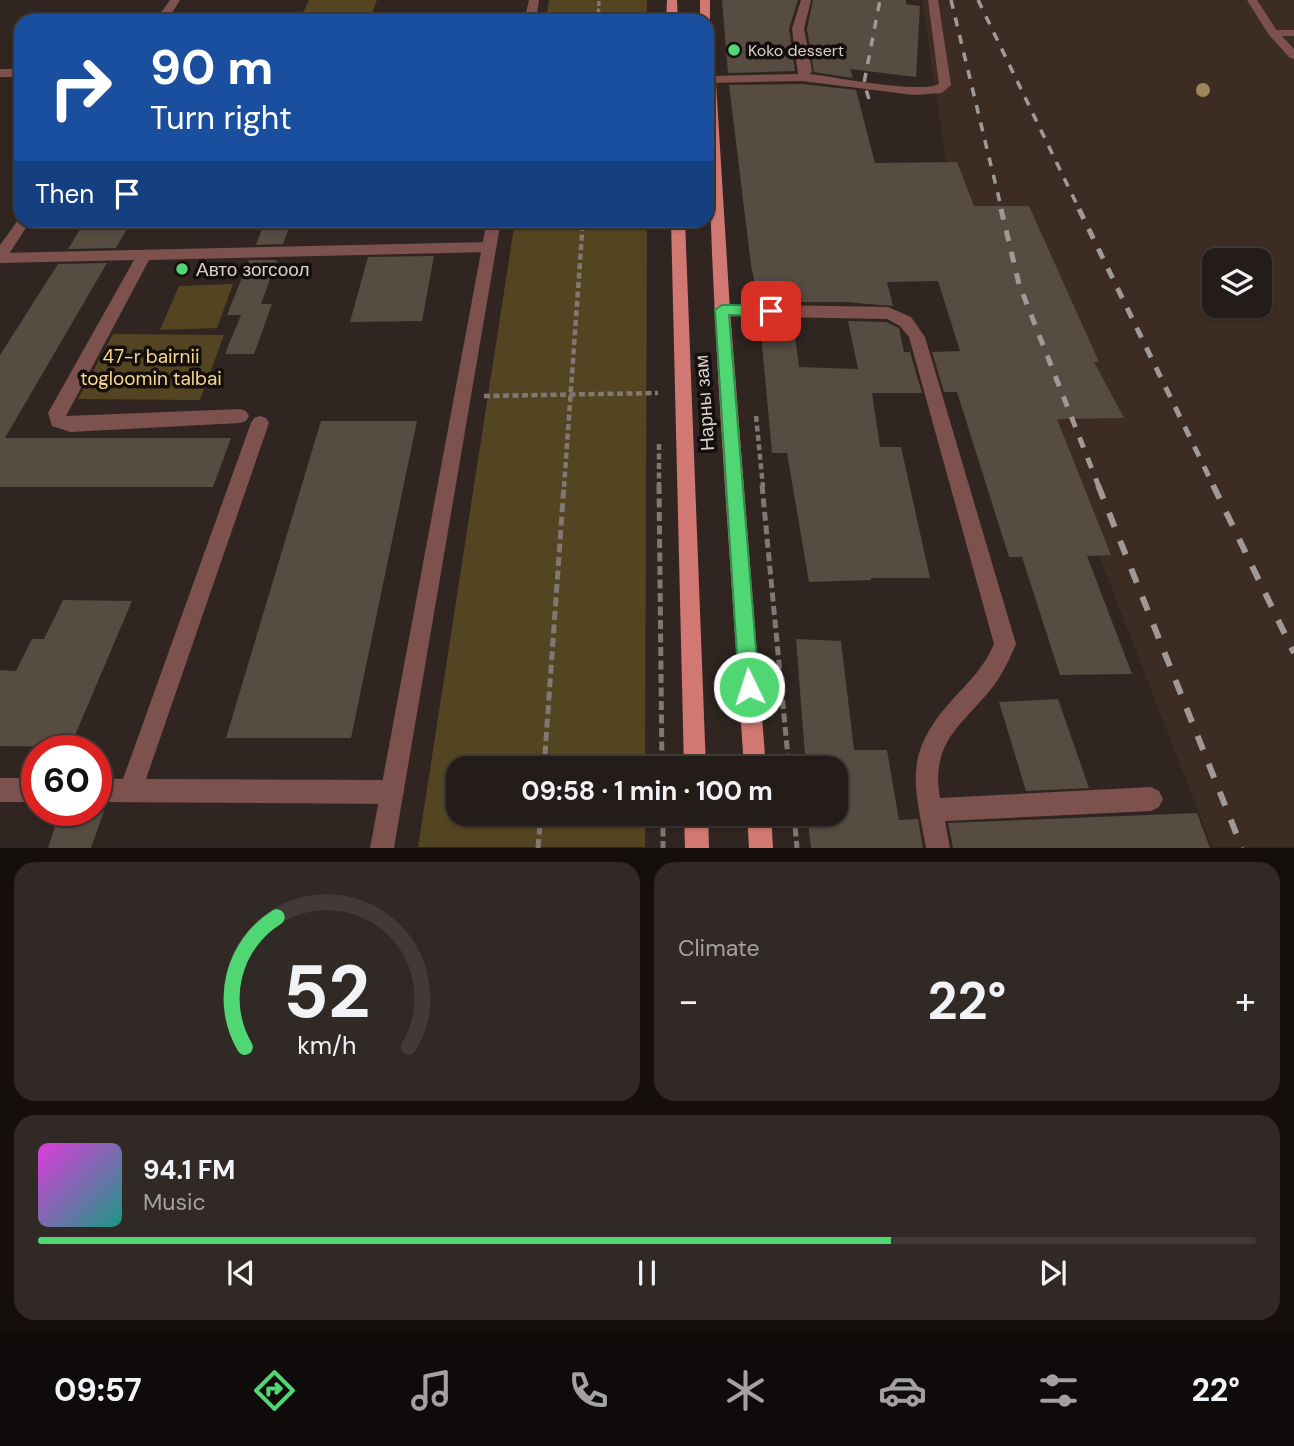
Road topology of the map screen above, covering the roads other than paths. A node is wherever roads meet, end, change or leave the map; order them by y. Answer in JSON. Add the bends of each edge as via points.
{"nodes":[{"id":1,"x":806,"y":0,"type":"edge"},
{"id":2,"x":933,"y":0,"type":"edge"},
{"id":3,"x":1252,"y":0,"type":"edge"},
{"id":4,"x":1273,"y":33,"type":"junction"},
{"id":5,"x":1294,"y":33,"type":"edge"},
{"id":6,"x":1294,"y":56,"type":"edge"},
{"id":7,"x":802,"y":77,"type":"junction"},
{"id":8,"x":714,"y":80,"type":"edge"},
{"id":9,"x":714,"y":157,"type":"edge"},
{"id":10,"x":19,"y":228,"type":"edge"},
{"id":11,"x":493,"y":228,"type":"edge"},
{"id":12,"x":678,"y":228,"type":"edge"},
{"id":13,"x":489,"y":247,"type":"junction"},
{"id":14,"x":144,"y":255,"type":"junction"},
{"id":15,"x":0,"y":257,"type":"edge"},
{"id":16,"x":722,"y":310,"type":"junction"},
{"id":17,"x":695,"y":756,"type":"edge"},
{"id":18,"x":754,"y":756,"type":"edge"},
{"id":19,"x":131,"y":789,"type":"junction"},
{"id":20,"x":0,"y":790,"type":"edge"},
{"id":21,"x":21,"y":790,"type":"edge"},
{"id":22,"x":112,"y":790,"type":"edge"},
{"id":23,"x":392,"y":792,"type":"junction"},
{"id":24,"x":1151,"y":799,"type":"dead end"},
{"id":25,"x":932,"y":810,"type":"junction"},
{"id":26,"x":696,"y":826,"type":"edge"},
{"id":27,"x":760,"y":826,"type":"edge"},
{"id":28,"x":382,"y":848,"type":"edge"},
{"id":29,"x":697,"y":848,"type":"edge"},
{"id":30,"x":761,"y":848,"type":"edge"},
{"id":31,"x":938,"y":848,"type":"edge"}],
"edges":[{"from":1,"to":7,"type":"street","via":[[798,29],[806,71]]},
{"from":2,"to":7,"type":"street","via":[[945,74],[945,85],[938,90],[901,90]]},
{"from":3,"to":4,"type":"street"},
{"from":4,"to":5,"type":"street"},
{"from":4,"to":6,"type":"street"},
{"from":7,"to":8,"type":"street"},
{"from":9,"to":16,"type":"main road","name":"Нарны зам"},
{"from":10,"to":15,"type":"street"},
{"from":11,"to":13,"type":"street"},
{"from":12,"to":17,"type":"main road","name":"Нарны зам"},
{"from":13,"to":14,"type":"street"},
{"from":13,"to":23,"type":"street"},
{"from":14,"to":15,"type":"street"},
{"from":14,"to":19,"type":"street","via":[[57,414],[58,422],[250,419]]},
{"from":16,"to":18,"type":"main road","name":"Нарны зам"},
{"from":16,"to":25,"type":"street","via":[[888,313],[911,325],[917,338],[1005,644],[1000,660],[937,735],[926,768]]},
{"from":19,"to":22,"type":"street"},
{"from":19,"to":23,"type":"street"},
{"from":20,"to":21,"type":"street"},
{"from":23,"to":28,"type":"street"},
{"from":24,"to":25,"type":"street"},
{"from":25,"to":31,"type":"street"},
{"from":26,"to":29,"type":"main road"},
{"from":27,"to":30,"type":"main road"}]}
